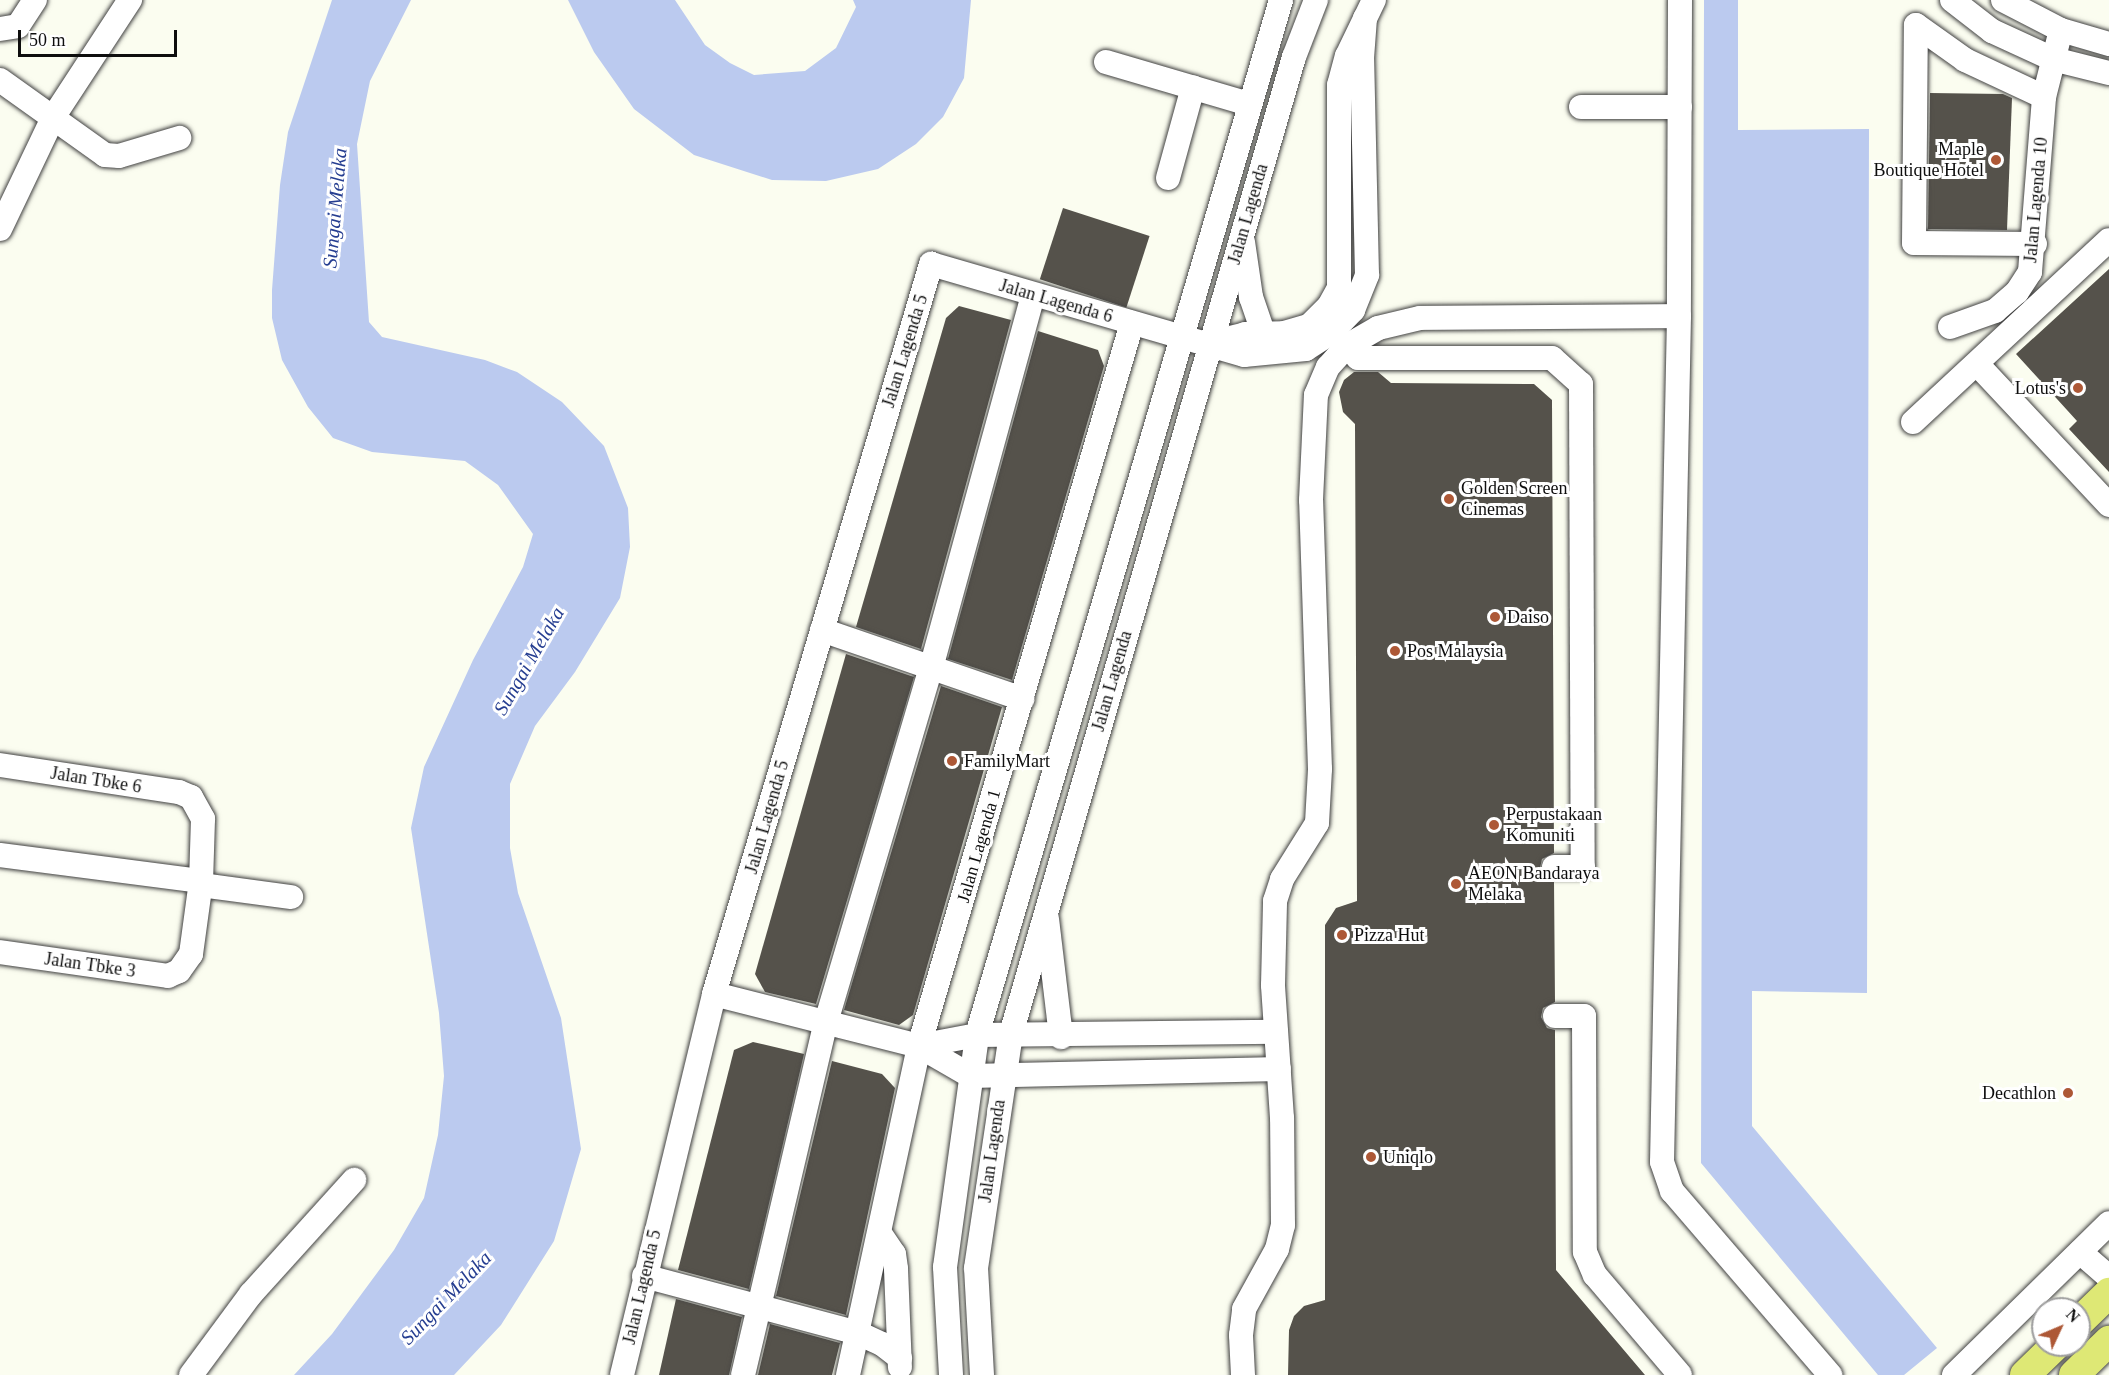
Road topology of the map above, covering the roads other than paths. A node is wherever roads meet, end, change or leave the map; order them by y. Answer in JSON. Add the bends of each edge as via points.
{"nodes":[{"id":1,"x":35,"y":0,"type":"edge"},
{"id":2,"x":130,"y":0,"type":"edge"},
{"id":3,"x":1281,"y":0,"type":"edge"},
{"id":4,"x":1316,"y":0,"type":"edge"},
{"id":5,"x":1680,"y":0,"type":"edge"},
{"id":6,"x":1952,"y":0,"type":"edge"},
{"id":7,"x":2003,"y":0,"type":"edge"},
{"id":8,"x":1370,"y":9,"type":"edge"},
{"id":9,"x":0,"y":29,"type":"edge"},
{"id":10,"x":2061,"y":30,"type":"junction"},
{"id":11,"x":2109,"y":44,"type":"edge"},
{"id":12,"x":2053,"y":59,"type":"junction"},
{"id":13,"x":1106,"y":62,"type":"dead end"},
{"id":14,"x":2109,"y":73,"type":"edge"},
{"id":15,"x":0,"y":80,"type":"edge"},
{"id":16,"x":1193,"y":87,"type":"junction"},
{"id":17,"x":2044,"y":97,"type":"junction"},
{"id":18,"x":1249,"y":104,"type":"junction"},
{"id":19,"x":1581,"y":107,"type":"dead end"},
{"id":20,"x":1680,"y":107,"type":"junction"},
{"id":21,"x":54,"y":117,"type":"junction"},
{"id":22,"x":179,"y":138,"type":"dead end"},
{"id":23,"x":1168,"y":178,"type":"dead end"},
{"id":24,"x":0,"y":229,"type":"edge"},
{"id":25,"x":1242,"y":234,"type":"junction"},
{"id":26,"x":2109,"y":240,"type":"edge"},
{"id":27,"x":2035,"y":243,"type":"junction"},
{"id":28,"x":931,"y":264,"type":"joint"},
{"id":29,"x":1033,"y":295,"type":"junction"},
{"id":30,"x":1679,"y":316,"type":"junction"},
{"id":31,"x":1132,"y":323,"type":"junction"},
{"id":32,"x":1950,"y":327,"type":"dead end"},
{"id":33,"x":1264,"y":335,"type":"junction"},
{"id":34,"x":1182,"y":336,"type":"junction"},
{"id":35,"x":1210,"y":343,"type":"junction"},
{"id":36,"x":1347,"y":346,"type":"junction"},
{"id":37,"x":1977,"y":364,"type":"junction"},
{"id":38,"x":1913,"y":422,"type":"dead end"},
{"id":39,"x":2109,"y":505,"type":"edge"},
{"id":40,"x":822,"y":630,"type":"junction"},
{"id":41,"x":931,"y":668,"type":"junction"},
{"id":42,"x":1022,"y":699,"type":"junction"},
{"id":43,"x":0,"y":765,"type":"edge"},
{"id":44,"x":0,"y":855,"type":"edge"},
{"id":45,"x":1554,"y":867,"type":"dead end"},
{"id":46,"x":201,"y":883,"type":"junction"},
{"id":47,"x":291,"y":897,"type":"dead end"},
{"id":48,"x":1046,"y":908,"type":"junction"},
{"id":49,"x":0,"y":952,"type":"edge"},
{"id":50,"x":714,"y":994,"type":"junction"},
{"id":51,"x":1555,"y":1016,"type":"dead end"},
{"id":52,"x":826,"y":1022,"type":"junction"},
{"id":53,"x":1276,"y":1032,"type":"junction"},
{"id":54,"x":1011,"y":1034,"type":"junction"},
{"id":55,"x":977,"y":1035,"type":"junction"},
{"id":56,"x":1061,"y":1037,"type":"junction"},
{"id":57,"x":920,"y":1046,"type":"junction"},
{"id":58,"x":1279,"y":1069,"type":"junction"},
{"id":59,"x":971,"y":1076,"type":"junction"},
{"id":60,"x":1003,"y":1076,"type":"junction"},
{"id":61,"x":354,"y":1180,"type":"dead end"},
{"id":62,"x":2109,"y":1223,"type":"edge"},
{"id":63,"x":881,"y":1235,"type":"junction"},
{"id":64,"x":2080,"y":1252,"type":"junction"},
{"id":65,"x":644,"y":1276,"type":"junction"},
{"id":66,"x":2109,"y":1277,"type":"edge"},
{"id":67,"x":2109,"y":1293,"type":"edge"},
{"id":68,"x":759,"y":1306,"type":"junction"},
{"id":69,"x":2091,"y":1310,"type":"edge"},
{"id":70,"x":858,"y":1333,"type":"junction"},
{"id":71,"x":2109,"y":1341,"type":"edge"},
{"id":72,"x":2044,"y":1357,"type":"edge"},
{"id":73,"x":900,"y":1367,"type":"edge"},
{"id":74,"x":191,"y":1375,"type":"edge"},
{"id":75,"x":622,"y":1375,"type":"edge"},
{"id":76,"x":743,"y":1375,"type":"edge"},
{"id":77,"x":848,"y":1375,"type":"edge"},
{"id":78,"x":951,"y":1375,"type":"edge"},
{"id":79,"x":982,"y":1375,"type":"edge"},
{"id":80,"x":1243,"y":1375,"type":"edge"},
{"id":81,"x":1680,"y":1375,"type":"edge"},
{"id":82,"x":1830,"y":1375,"type":"edge"},
{"id":83,"x":1954,"y":1375,"type":"edge"},
{"id":84,"x":2025,"y":1375,"type":"edge"},
{"id":85,"x":2074,"y":1375,"type":"edge"}],
"edges":[{"from":1,"to":9,"type":"street","via":[[18,27]]},
{"from":2,"to":21,"type":"street"},
{"from":3,"to":18,"type":"street","name":"Jalan Lagenda"},
{"from":4,"to":25,"type":"street","name":"Jalan Lagenda","via":[[1294,57]]},
{"from":5,"to":20,"type":"street"},
{"from":6,"to":12,"type":"street","via":[[1992,31]]},
{"from":7,"to":10,"type":"street"},
{"from":8,"to":33,"type":"street","via":[[1339,85],[1339,288],[1329,306],[1309,326]]},
{"from":8,"to":35,"type":"street","name":"Jalan Lagenda 6","via":[[1362,58],[1367,275],[1362,292],[1353,310],[1331,333],[1306,349],[1244,355]]},
{"from":10,"to":11,"type":"street"},
{"from":10,"to":12,"type":"street","name":"Jalan Lagenda 10"},
{"from":12,"to":14,"type":"street"},
{"from":12,"to":17,"type":"street","name":"Jalan Lagenda 10"},
{"from":13,"to":16,"type":"street"},
{"from":15,"to":21,"type":"street"},
{"from":16,"to":18,"type":"street"},
{"from":16,"to":23,"type":"street"},
{"from":17,"to":27,"type":"street","name":"Jalan Lagenda 10"},
{"from":17,"to":27,"type":"street","via":[[1965,60],[1916,25],[1914,243]]},
{"from":18,"to":34,"type":"street","name":"Jalan Lagenda"},
{"from":19,"to":20,"type":"street"},
{"from":20,"to":30,"type":"street"},
{"from":21,"to":22,"type":"street","via":[[105,155],[119,156]]},
{"from":21,"to":24,"type":"street"},
{"from":25,"to":33,"type":"street","via":[[1251,297]]},
{"from":25,"to":35,"type":"street","name":"Jalan Lagenda"},
{"from":26,"to":37,"type":"street"},
{"from":27,"to":32,"type":"street","name":"Jalan Lagenda 10","via":[[2030,272],[2017,292],[1995,310]]},
{"from":28,"to":29,"type":"street","name":"Jalan Lagenda 6"},
{"from":28,"to":40,"type":"street","name":"Jalan Lagenda 5"},
{"from":29,"to":31,"type":"street","name":"Jalan Lagenda 6"},
{"from":29,"to":41,"type":"street"},
{"from":30,"to":36,"type":"street","via":[[1420,318],[1378,328]]},
{"from":30,"to":82,"type":"street","via":[[1662,1162],[1672,1191]]},
{"from":31,"to":34,"type":"street","name":"Jalan Lagenda 6"},
{"from":31,"to":42,"type":"street","name":"Jalan Lagenda 1"},
{"from":33,"to":35,"type":"street","via":[[1245,334]]},
{"from":34,"to":35,"type":"street","name":"Jalan Lagenda 6"},
{"from":34,"to":55,"type":"street","name":"Jalan Lagenda"},
{"from":35,"to":48,"type":"street","name":"Jalan Lagenda"},
{"from":36,"to":45,"type":"street","via":[[1358,358],[1552,358],[1581,384],[1583,867]]},
{"from":36,"to":53,"type":"street","via":[[1328,367],[1316,395],[1311,437],[1320,759],[1317,823],[1282,879],[1275,901]]},
{"from":37,"to":38,"type":"street"},
{"from":37,"to":39,"type":"street"},
{"from":40,"to":41,"type":"street"},
{"from":40,"to":50,"type":"street","name":"Jalan Lagenda 5"},
{"from":41,"to":42,"type":"street"},
{"from":41,"to":52,"type":"street"},
{"from":42,"to":57,"type":"street","name":"Jalan Lagenda 1"},
{"from":43,"to":46,"type":"street","name":"Jalan Tbke 6","via":[[191,797],[203,819]]},
{"from":44,"to":46,"type":"street"},
{"from":46,"to":47,"type":"street"},
{"from":46,"to":49,"type":"street","name":"Jalan Tbke 3","via":[[191,954],[179,971],[168,976]]},
{"from":48,"to":54,"type":"street","name":"Jalan Lagenda"},
{"from":48,"to":56,"type":"street"},
{"from":50,"to":52,"type":"street"},
{"from":50,"to":65,"type":"street","name":"Jalan Lagenda 5"},
{"from":51,"to":81,"type":"street","via":[[1584,1016],[1585,1252],[1595,1275]]},
{"from":52,"to":57,"type":"street"},
{"from":52,"to":68,"type":"street"},
{"from":53,"to":56,"type":"street"},
{"from":53,"to":58,"type":"street"},
{"from":54,"to":55,"type":"street"},
{"from":54,"to":56,"type":"street"},
{"from":54,"to":60,"type":"street","name":"Jalan Lagenda"},
{"from":55,"to":57,"type":"street"},
{"from":55,"to":59,"type":"street","name":"Jalan Lagenda"},
{"from":57,"to":59,"type":"street"},
{"from":57,"to":63,"type":"street","name":"Jalan Lagenda 1"},
{"from":58,"to":60,"type":"street"},
{"from":58,"to":80,"type":"street","via":[[1283,1225],[1277,1249],[1244,1309]]},
{"from":59,"to":60,"type":"street"},
{"from":59,"to":78,"type":"street","name":"Jalan Lagenda","via":[[945,1267]]},
{"from":60,"to":79,"type":"street","name":"Jalan Lagenda","via":[[976,1268]]},
{"from":61,"to":74,"type":"street","via":[[251,1294]]},
{"from":62,"to":64,"type":"street"},
{"from":63,"to":70,"type":"street","name":"Jalan Lagenda 1"},
{"from":63,"to":73,"type":"street","via":[[894,1254]]},
{"from":64,"to":66,"type":"street"},
{"from":64,"to":83,"type":"street"},
{"from":65,"to":68,"type":"street"},
{"from":65,"to":75,"type":"street","name":"Jalan Lagenda 5"},
{"from":67,"to":69,"type":"main road"},
{"from":68,"to":70,"type":"street"},
{"from":68,"to":76,"type":"street"},
{"from":70,"to":73,"type":"street","via":[[882,1344]]},
{"from":70,"to":77,"type":"street","name":"Jalan Lagenda 1"},
{"from":71,"to":85,"type":"main road"},
{"from":72,"to":84,"type":"main road"}]}
